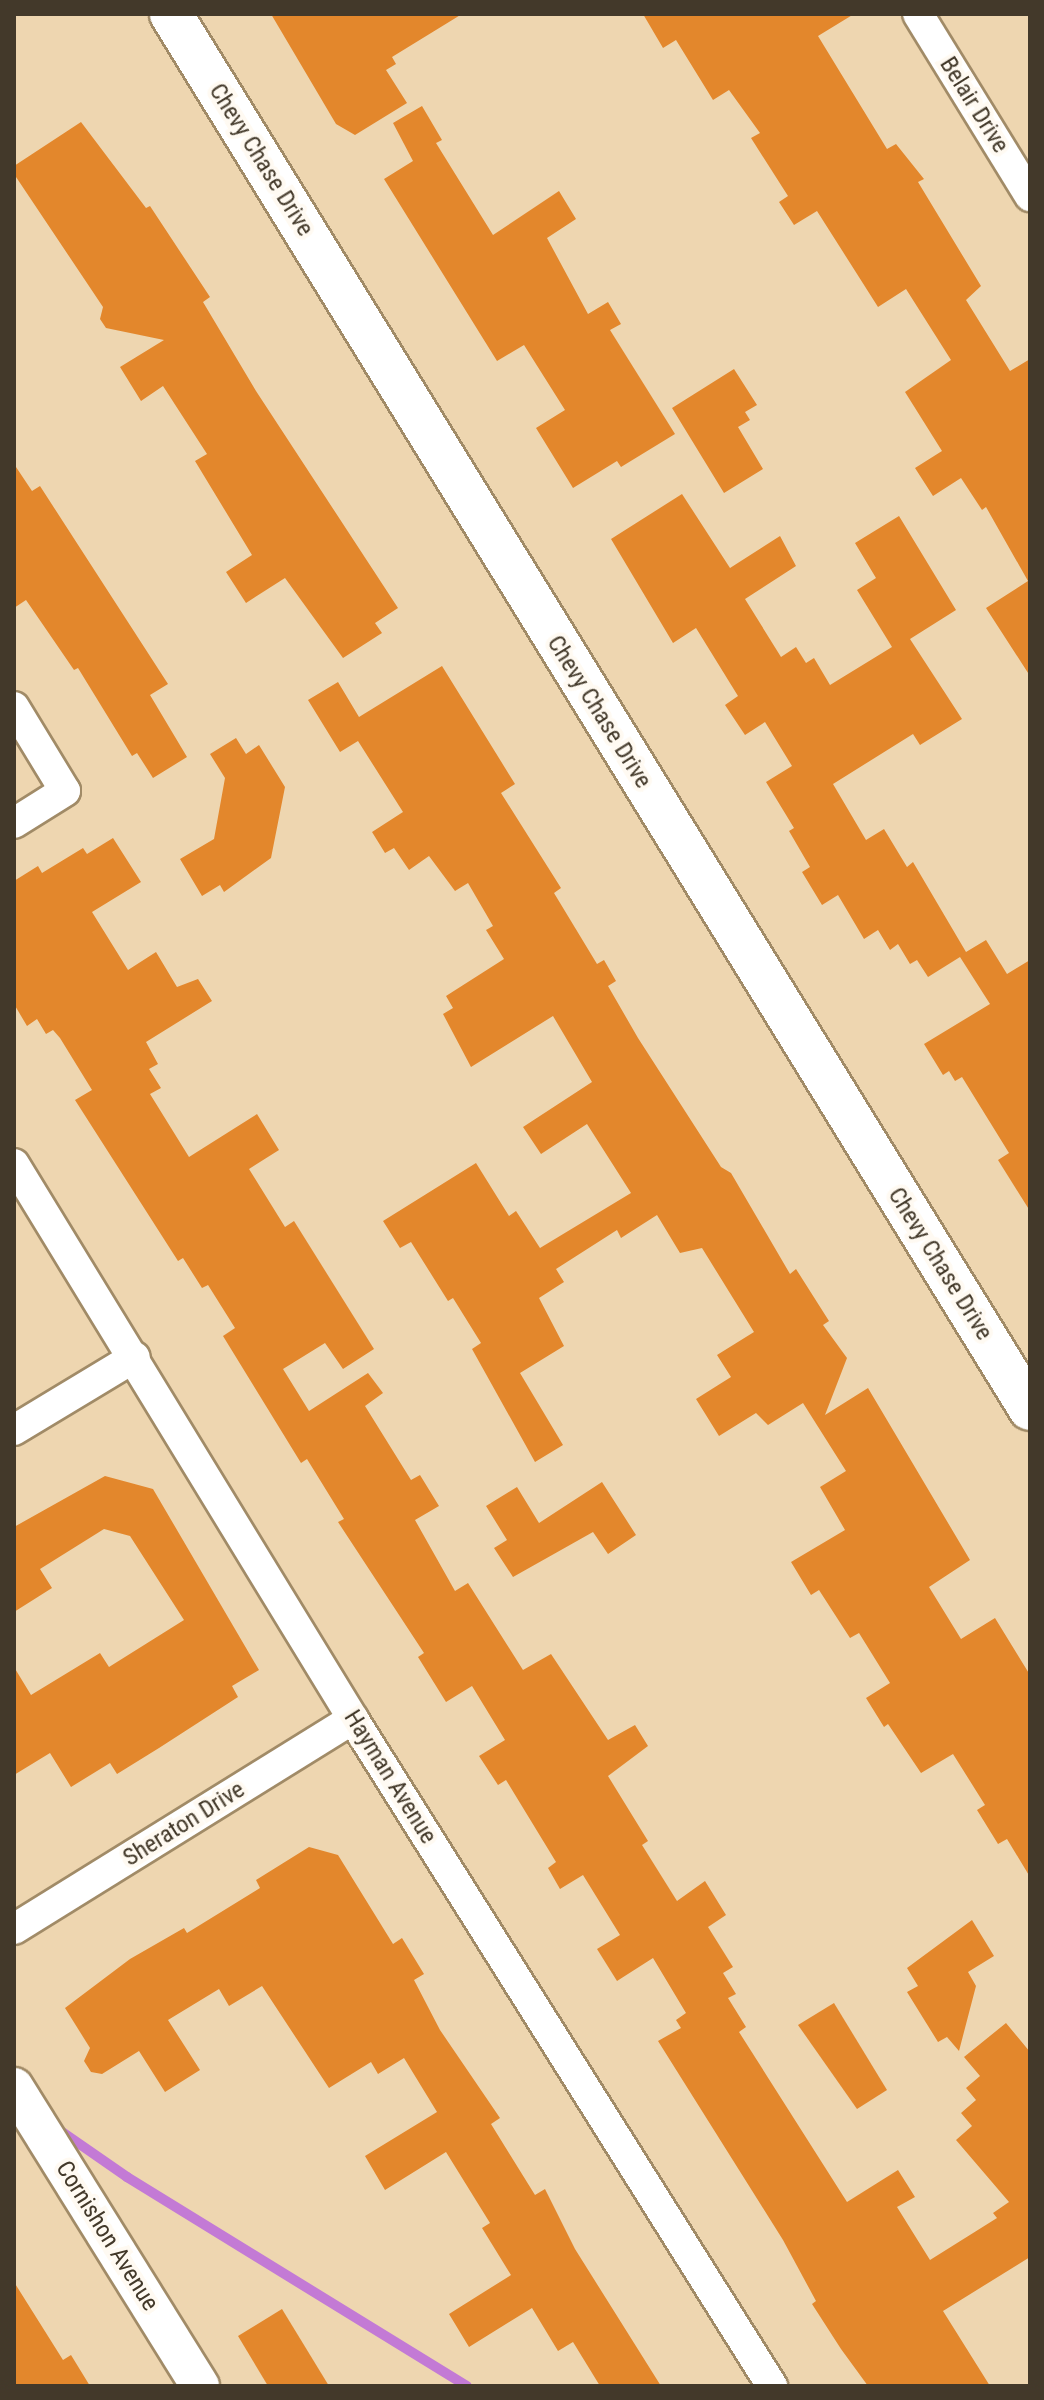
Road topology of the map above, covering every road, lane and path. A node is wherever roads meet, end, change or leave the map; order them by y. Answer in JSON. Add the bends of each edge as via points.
{"nodes":[{"id":1,"x":171,"y":14,"type":"edge"},
{"id":2,"x":918,"y":14,"type":"edge"},
{"id":3,"x":1030,"y":196,"type":"edge"},
{"id":4,"x":14,"y":707,"type":"edge"},
{"id":5,"x":14,"y":823,"type":"edge"},
{"id":6,"x":14,"y":1164,"type":"edge"},
{"id":7,"x":135,"y":1357,"type":"junction"},
{"id":8,"x":1030,"y":1409,"type":"edge"},
{"id":9,"x":14,"y":1430,"type":"edge"},
{"id":10,"x":353,"y":1719,"type":"junction"},
{"id":11,"x":14,"y":1929,"type":"edge"},
{"id":12,"x":14,"y":2087,"type":"edge"},
{"id":13,"x":200,"y":2386,"type":"edge"},
{"id":14,"x":772,"y":2386,"type":"edge"}],
"edges":[{"from":1,"to":8,"type":"main road","name":"Chevy Chase Drive"},
{"from":2,"to":3,"type":"street","name":"Belair Drive"},
{"from":4,"to":5,"type":"street","via":[[65,791]]},
{"from":6,"to":7,"type":"street","name":"Hayman Avenue"},
{"from":7,"to":9,"type":"street"},
{"from":7,"to":10,"type":"street","name":"Hayman Avenue"},
{"from":10,"to":11,"type":"street","name":"Sheraton Drive"},
{"from":10,"to":14,"type":"street","name":"Hayman Avenue"},
{"from":12,"to":13,"type":"street","name":"Cornishon Avenue"}]}
